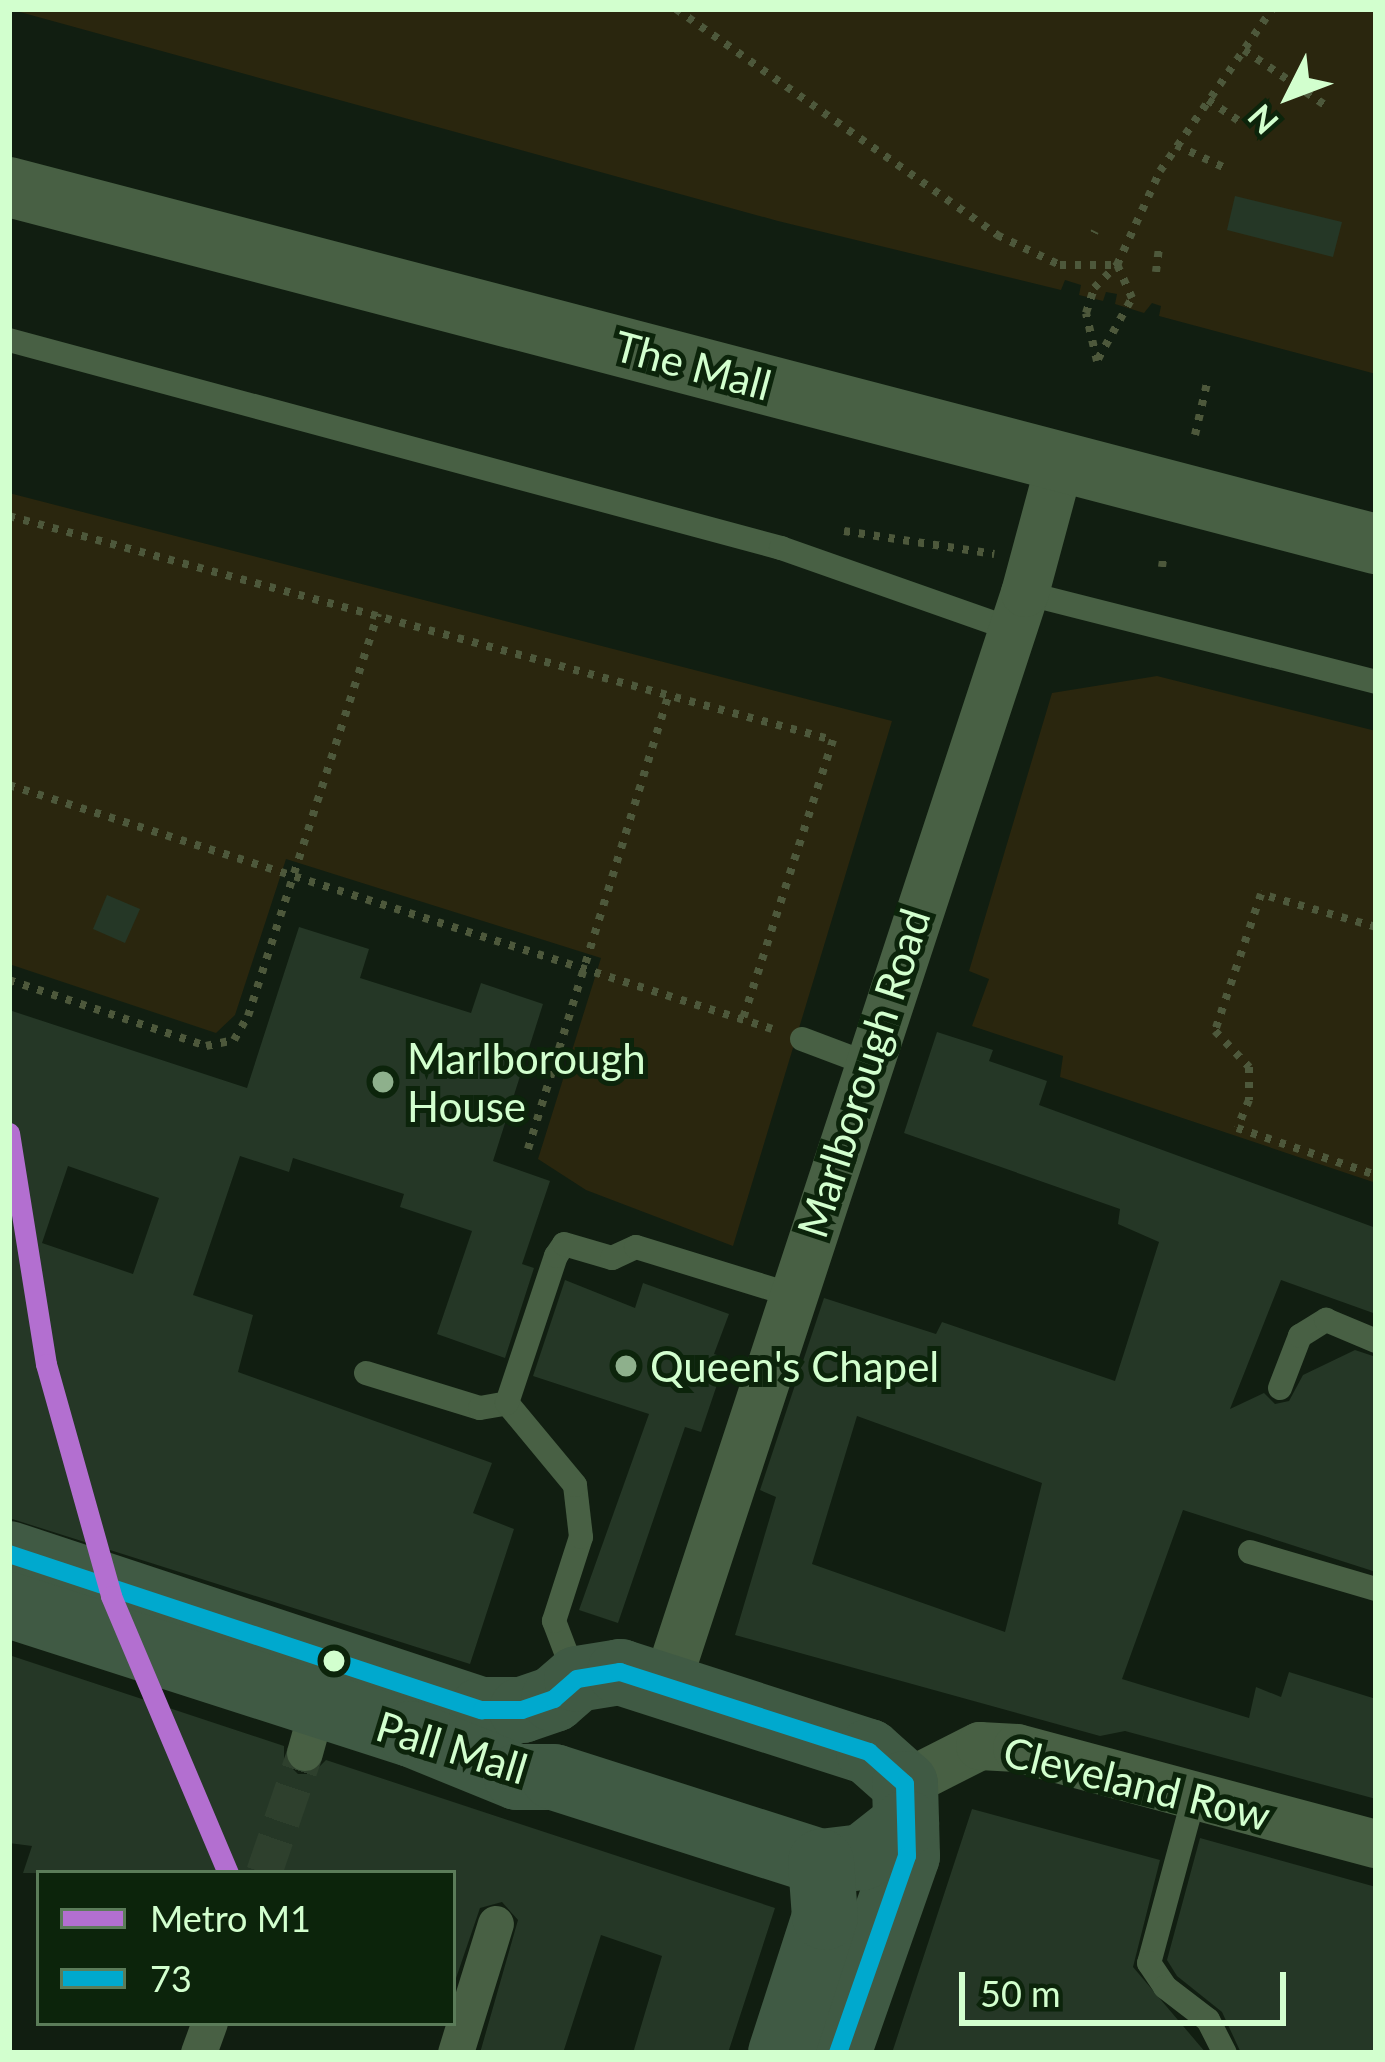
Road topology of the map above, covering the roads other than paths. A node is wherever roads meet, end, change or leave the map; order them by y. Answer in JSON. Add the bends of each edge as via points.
{"nodes":[{"id":1,"x":9,"y":187,"type":"edge"},
{"id":2,"x":9,"y":340,"type":"edge"},
{"id":3,"x":1061,"y":460,"type":"junction"},
{"id":4,"x":1376,"y":544,"type":"edge"},
{"id":5,"x":1018,"y":611,"type":"junction"},
{"id":6,"x":1376,"y":682,"type":"edge"},
{"id":7,"x":802,"y":1040,"type":"road end"},
{"id":8,"x":866,"y":1063,"type":"junction"},
{"id":9,"x":792,"y":1295,"type":"junction"},
{"id":10,"x":1376,"y":1340,"type":"edge"},
{"id":11,"x":365,"y":1373,"type":"dead end"},
{"id":12,"x":1280,"y":1388,"type":"dead end"},
{"id":13,"x":507,"y":1403,"type":"junction"},
{"id":14,"x":1250,"y":1552,"type":"dead end"},
{"id":15,"x":9,"y":1554,"type":"edge"},
{"id":16,"x":1376,"y":1589,"type":"edge"},
{"id":17,"x":9,"y":1605,"type":"edge"},
{"id":18,"x":666,"y":1686,"type":"junction"},
{"id":19,"x":566,"y":1689,"type":"junction"},
{"id":20,"x":554,"y":1777,"type":"junction"},
{"id":21,"x":1195,"y":1793,"type":"junction"},
{"id":22,"x":905,"y":1803,"type":"junction"},
{"id":23,"x":1376,"y":1844,"type":"edge"},
{"id":24,"x":821,"y":1862,"type":"junction"},
{"id":25,"x":496,"y":1924,"type":"dead end"},
{"id":26,"x":456,"y":2053,"type":"edge"},
{"id":27,"x":781,"y":2053,"type":"edge"},
{"id":28,"x":838,"y":2053,"type":"edge"},
{"id":29,"x":1225,"y":2053,"type":"edge"}],
"edges":[{"from":1,"to":3,"type":"street","name":"The Mall"},
{"from":2,"to":5,"type":"lane"},
{"from":3,"to":4,"type":"street","name":"The Mall"},
{"from":3,"to":5,"type":"street","name":"Marlborough Road"},
{"from":5,"to":6,"type":"lane"},
{"from":5,"to":8,"type":"street","name":"Marlborough Road"},
{"from":7,"to":8,"type":"lane"},
{"from":8,"to":9,"type":"street","name":"Marlborough Road"},
{"from":9,"to":13,"type":"lane","via":[[636,1247],[612,1258],[564,1244]]},
{"from":9,"to":18,"type":"street","name":"Marlborough Road"},
{"from":10,"to":12,"type":"lane","via":[[1326,1319],[1300,1336]]},
{"from":11,"to":13,"type":"lane","via":[[480,1408]]},
{"from":13,"to":19,"type":"lane","via":[[575,1485],[581,1538],[554,1622]]},
{"from":14,"to":16,"type":"lane"},
{"from":15,"to":19,"type":"main road","name":"Pall Mall","via":[[482,1710],[522,1710]]},
{"from":17,"to":20,"type":"main road","name":"Pall Mall","via":[[311,1729],[517,1777]]},
{"from":18,"to":19,"type":"main road","name":"Pall Mall","via":[[620,1672]]},
{"from":18,"to":22,"type":"main road","name":"Pall Mall","via":[[868,1752]]},
{"from":19,"to":20,"type":"main road","via":[[545,1726]]},
{"from":20,"to":24,"type":"main road","name":"Pall Mall"},
{"from":21,"to":22,"type":"street","name":"Cleveland Row","via":[[980,1746]]},
{"from":21,"to":23,"type":"street","name":"Cleveland Row"},
{"from":21,"to":29,"type":"lane","via":[[1149,1963],[1165,1987],[1208,2020]]},
{"from":22,"to":24,"type":"main road","via":[[863,1857]]},
{"from":22,"to":28,"type":"main road","via":[[908,1856]]},
{"from":24,"to":27,"type":"main road","via":[[819,1941]]},
{"from":25,"to":26,"type":"street"}]}
